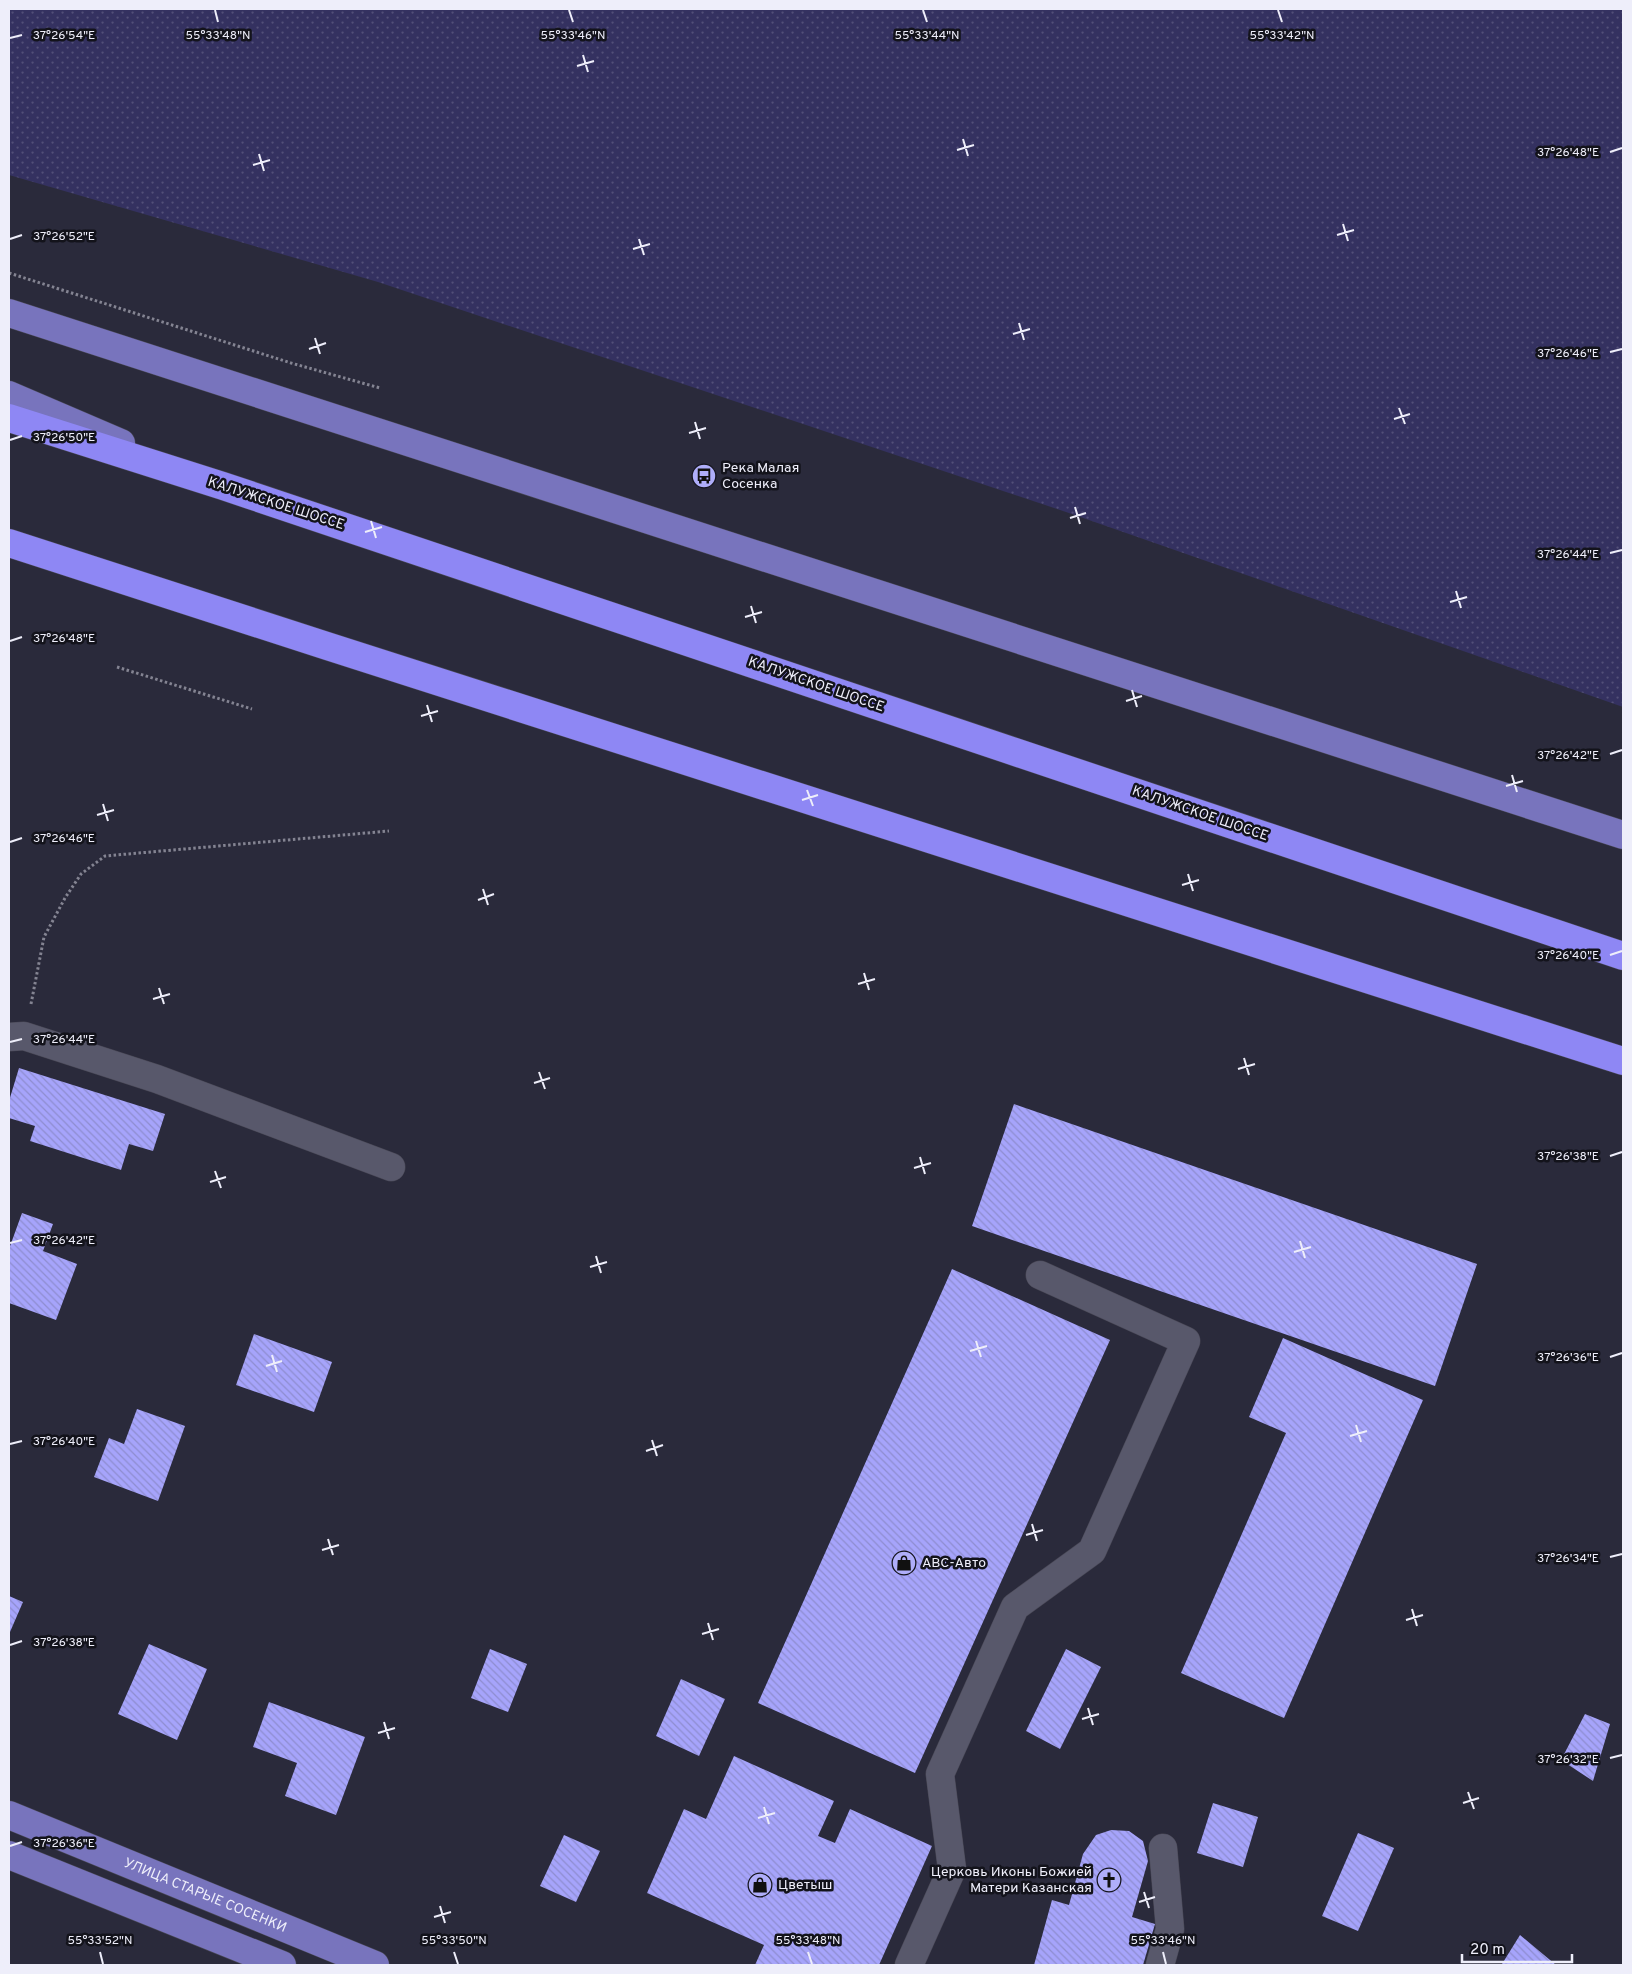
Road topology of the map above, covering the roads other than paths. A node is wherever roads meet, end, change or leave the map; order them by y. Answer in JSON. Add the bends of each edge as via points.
{"nodes":[{"id":1,"x":9,"y":313,"type":"edge"},
{"id":2,"x":9,"y":395,"type":"edge"},
{"id":3,"x":9,"y":418,"type":"edge"},
{"id":4,"x":223,"y":486,"type":"junction"},
{"id":5,"x":9,"y":543,"type":"edge"},
{"id":6,"x":1623,"y":835,"type":"edge"},
{"id":7,"x":1623,"y":956,"type":"edge"},
{"id":8,"x":16,"y":1037,"type":"edge"},
{"id":9,"x":1623,"y":1061,"type":"edge"},
{"id":10,"x":391,"y":1167,"type":"dead end"},
{"id":11,"x":1040,"y":1275,"type":"dead end"},
{"id":12,"x":9,"y":1815,"type":"edge"},
{"id":13,"x":1163,"y":1848,"type":"dead end"},
{"id":14,"x":9,"y":1855,"type":"edge"},
{"id":15,"x":282,"y":1965,"type":"edge"},
{"id":16,"x":375,"y":1965,"type":"edge"},
{"id":17,"x":909,"y":1965,"type":"edge"},
{"id":18,"x":1160,"y":1965,"type":"edge"}],
"edges":[{"from":1,"to":6,"type":"main road"},
{"from":2,"to":4,"type":"main road"},
{"from":3,"to":4,"type":"highway","name":"КАЛУЖСКОЕ ШОССЕ"},
{"from":4,"to":7,"type":"highway","name":"КАЛУЖСКОЕ ШОССЕ"},
{"from":5,"to":9,"type":"highway"},
{"from":8,"to":10,"type":"lane","via":[[157,1079]]},
{"from":11,"to":17,"type":"lane","via":[[1186,1341],[1092,1551],[1015,1607],[940,1774],[952,1869]]},
{"from":12,"to":16,"type":"main road","name":"УЛИЦА СТАРЫЕ СОСЕНКИ"},
{"from":13,"to":18,"type":"lane","via":[[1170,1929]]},
{"from":14,"to":15,"type":"main road"}]}
